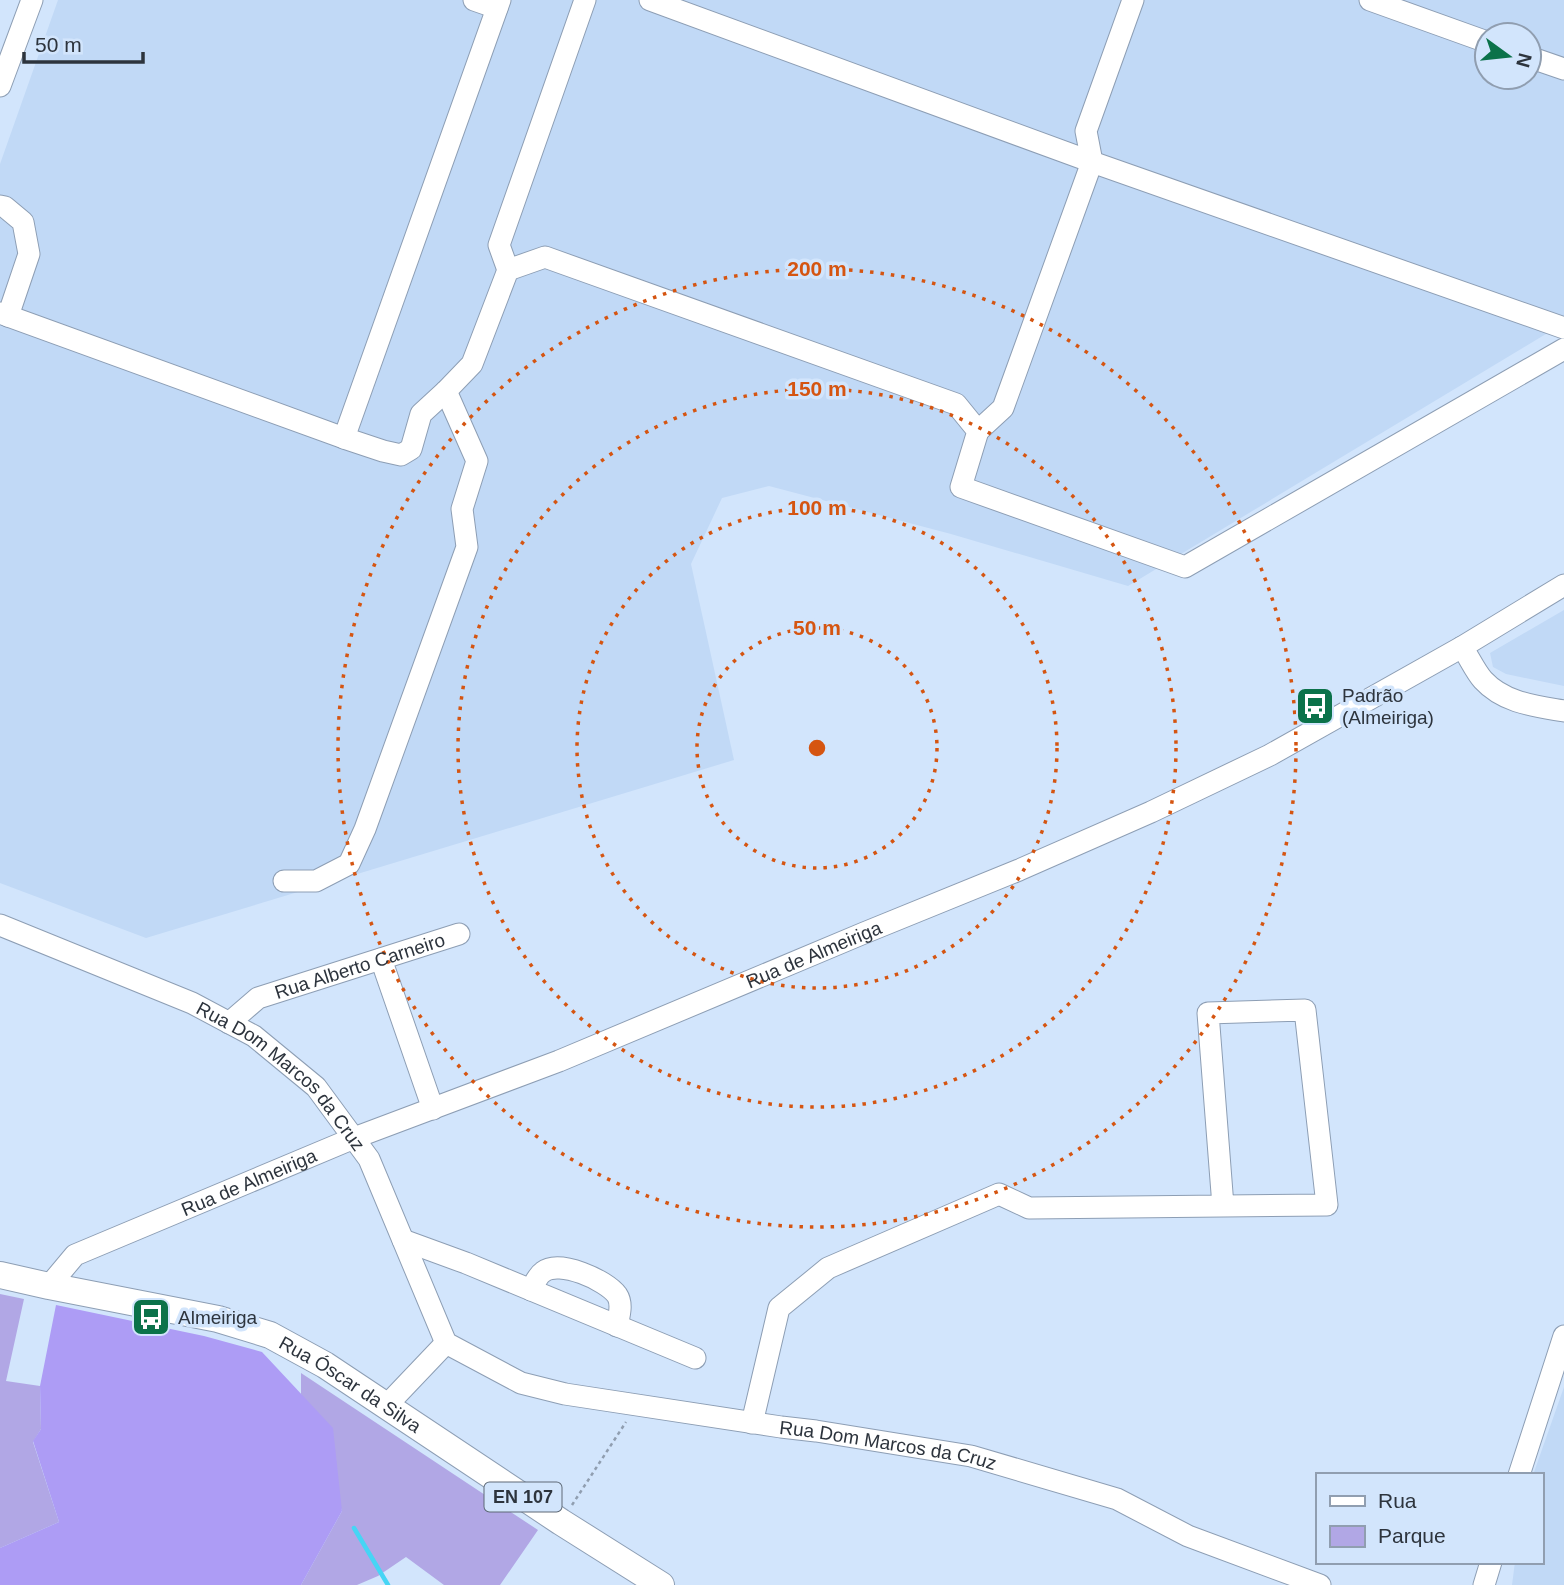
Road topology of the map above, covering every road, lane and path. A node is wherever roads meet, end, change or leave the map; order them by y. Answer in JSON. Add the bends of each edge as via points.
{"nodes":[{"id":1,"x":32,"y":0,"type":"edge"},
{"id":2,"x":474,"y":0,"type":"edge"},
{"id":3,"x":585,"y":0,"type":"edge"},
{"id":4,"x":649,"y":0,"type":"edge"},
{"id":5,"x":1133,"y":0,"type":"edge"},
{"id":6,"x":1370,"y":0,"type":"edge"},
{"id":7,"x":498,"y":4,"type":"edge"},
{"id":8,"x":1473,"y":37,"type":"edge"},
{"id":9,"x":1543,"y":62,"type":"edge"},
{"id":10,"x":1564,"y":69,"type":"edge"},
{"id":11,"x":0,"y":86,"type":"edge"},
{"id":12,"x":1092,"y":162,"type":"junction"},
{"id":13,"x":0,"y":206,"type":"edge"},
{"id":14,"x":508,"y":270,"type":"junction"},
{"id":15,"x":4,"y":315,"type":"edge"},
{"id":16,"x":1564,"y":328,"type":"edge"},
{"id":17,"x":1563,"y":346,"type":"edge"},
{"id":18,"x":446,"y":391,"type":"junction"},
{"id":19,"x":978,"y":431,"type":"junction"},
{"id":20,"x":344,"y":438,"type":"junction"},
{"id":21,"x":1564,"y":585,"type":"edge"},
{"id":22,"x":1462,"y":647,"type":"junction"},
{"id":23,"x":1564,"y":711,"type":"edge"},
{"id":24,"x":284,"y":881,"type":"dead end"},
{"id":25,"x":0,"y":925,"type":"edge"},
{"id":26,"x":460,"y":934,"type":"dead end"},
{"id":27,"x":381,"y":959,"type":"junction"},
{"id":28,"x":229,"y":1023,"type":"junction"},
{"id":29,"x":433,"y":1109,"type":"junction"},
{"id":30,"x":354,"y":1138,"type":"junction"},
{"id":31,"x":1223,"y":1206,"type":"junction"},
{"id":32,"x":403,"y":1240,"type":"junction"},
{"id":33,"x":0,"y":1275,"type":"edge"},
{"id":34,"x":49,"y":1286,"type":"junction"},
{"id":35,"x":531,"y":1290,"type":"junction"},
{"id":36,"x":617,"y":1326,"type":"junction"},
{"id":37,"x":1564,"y":1336,"type":"edge"},
{"id":38,"x":446,"y":1343,"type":"junction"},
{"id":39,"x":695,"y":1358,"type":"dead end"},
{"id":40,"x":387,"y":1405,"type":"junction"},
{"id":41,"x":637,"y":1405,"type":"junction"},
{"id":42,"x":752,"y":1423,"type":"junction"},
{"id":43,"x":1520,"y":1473,"type":"edge"},
{"id":44,"x":561,"y":1522,"type":"junction"},
{"id":45,"x":1490,"y":1564,"type":"edge"},
{"id":46,"x":661,"y":1585,"type":"edge"},
{"id":47,"x":1320,"y":1585,"type":"edge"},
{"id":48,"x":1484,"y":1585,"type":"edge"}],
"edges":[{"from":1,"to":11,"type":"street"},
{"from":2,"to":7,"type":"street"},
{"from":3,"to":14,"type":"street","via":[[499,245]]},
{"from":4,"to":12,"type":"street"},
{"from":5,"to":12,"type":"street","via":[[1086,131]]},
{"from":6,"to":8,"type":"street"},
{"from":7,"to":20,"type":"street"},
{"from":9,"to":10,"type":"street"},
{"from":12,"to":16,"type":"street"},
{"from":12,"to":19,"type":"street","via":[[1003,408]]},
{"from":13,"to":15,"type":"street","via":[[23,222],[29,254]]},
{"from":14,"to":18,"type":"street","via":[[472,365]]},
{"from":14,"to":19,"type":"street","via":[[545,257],[956,404]]},
{"from":15,"to":20,"type":"street"},
{"from":17,"to":19,"type":"street","via":[[1185,567],[961,487]]},
{"from":18,"to":20,"type":"street","via":[[421,414],[411,449],[401,455]]},
{"from":18,"to":24,"type":"street","via":[[477,461],[462,509],[467,547],[349,864],[316,881]]},
{"from":21,"to":22,"type":"street","name":"Rua de Almeiriga"},
{"from":22,"to":23,"type":"street","via":[[1482,679],[1499,694]]},
{"from":22,"to":29,"type":"street","name":"Rua de Almeiriga","via":[[1270,755],[1151,812],[572,1056]]},
{"from":25,"to":28,"type":"street","name":"Rua Dom Marcos da Cruz","via":[[192,1003]]},
{"from":26,"to":27,"type":"street","name":"Rua Alberto Carneiro"},
{"from":27,"to":28,"type":"street","name":"Rua Alberto Carneiro","via":[[258,998]]},
{"from":27,"to":29,"type":"street"},
{"from":28,"to":30,"type":"street","name":"Rua Dom Marcos da Cruz","via":[[254,1036],[316,1087]]},
{"from":29,"to":30,"type":"street","name":"Rua de Almeiriga"},
{"from":30,"to":32,"type":"street","name":"Rua Dom Marcos da Cruz","via":[[369,1158]]},
{"from":30,"to":34,"type":"street","name":"Rua de Almeiriga","via":[[75,1255]]},
{"from":31,"to":31,"type":"street","via":[[1327,1205],[1305,1010],[1208,1013]]},
{"from":31,"to":42,"type":"street","via":[[1029,1208],[999,1194],[828,1268],[779,1308]]},
{"from":32,"to":35,"type":"street"},
{"from":32,"to":38,"type":"street","name":"Rua Dom Marcos da Cruz"},
{"from":33,"to":34,"type":"main road","name":"Rua Óscar da Silva","number":"EN 107"},
{"from":34,"to":40,"type":"main road","name":"Rua Óscar da Silva","number":"EN 107","via":[[218,1319],[270,1335]]},
{"from":35,"to":36,"type":"street"},
{"from":35,"to":36,"type":"street","via":[[550,1268],[576,1271],[618,1296]]},
{"from":36,"to":39,"type":"street"},
{"from":37,"to":43,"type":"street"},
{"from":38,"to":40,"type":"street"},
{"from":38,"to":41,"type":"street","name":"Rua Dom Marcos da Cruz","via":[[522,1382]]},
{"from":40,"to":44,"type":"main road","name":"Rua Óscar da Silva","number":"EN 107"},
{"from":41,"to":42,"type":"street","name":"Rua Dom Marcos da Cruz"},
{"from":41,"to":44,"type":"path"},
{"from":42,"to":47,"type":"street","name":"Rua Dom Marcos da Cruz","via":[[971,1456],[1117,1499],[1188,1535]]},
{"from":44,"to":46,"type":"main road","name":"Rua Óscar da Silva","number":"EN 107"},
{"from":45,"to":48,"type":"street"}]}
